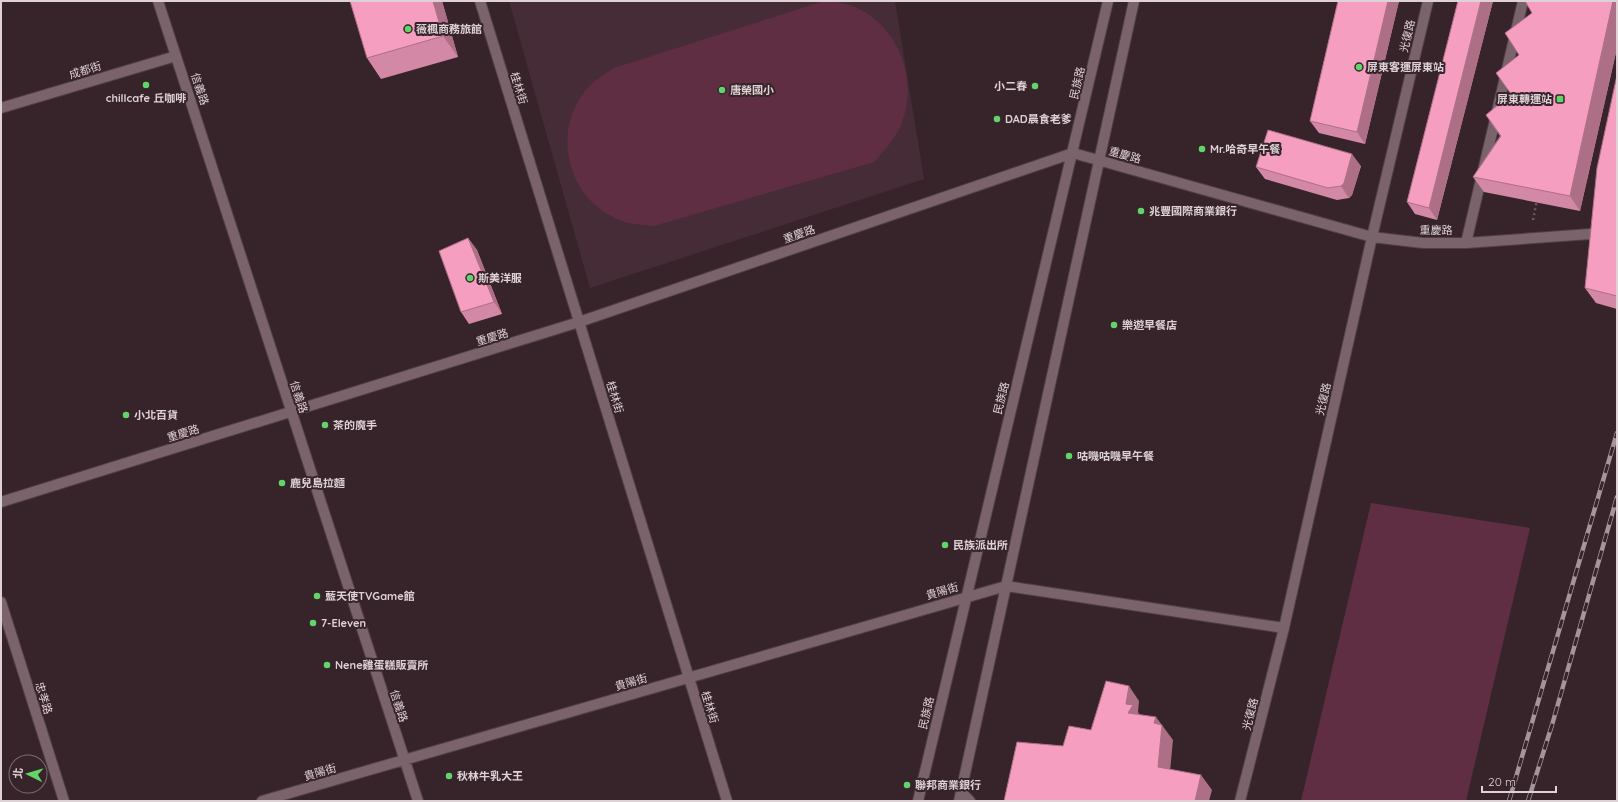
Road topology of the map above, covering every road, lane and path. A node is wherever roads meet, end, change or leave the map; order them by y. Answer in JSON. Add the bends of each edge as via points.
{"nodes":[{"id":1,"x":158,"y":1,"type":"edge"},
{"id":2,"x":480,"y":1,"type":"edge"},
{"id":3,"x":1108,"y":1,"type":"edge"},
{"id":4,"x":1134,"y":1,"type":"edge"},
{"id":5,"x":1428,"y":1,"type":"edge"},
{"id":6,"x":1523,"y":1,"type":"edge"},
{"id":7,"x":176,"y":56,"type":"junction"},
{"id":8,"x":1,"y":108,"type":"edge"},
{"id":9,"x":1073,"y":153,"type":"junction"},
{"id":10,"x":1099,"y":160,"type":"junction"},
{"id":11,"x":1539,"y":192,"type":"edge"},
{"id":12,"x":1372,"y":237,"type":"junction"},
{"id":13,"x":1529,"y":238,"type":"junction"},
{"id":14,"x":1617,"y":239,"type":"edge"},
{"id":15,"x":1466,"y":242,"type":"junction"},
{"id":16,"x":579,"y":322,"type":"junction"},
{"id":17,"x":292,"y":412,"type":"junction"},
{"id":18,"x":1,"y":502,"type":"edge"},
{"id":19,"x":1006,"y":586,"type":"junction"},
{"id":20,"x":965,"y":597,"type":"junction"},
{"id":21,"x":1,"y":602,"type":"edge"},
{"id":22,"x":1284,"y":628,"type":"junction"},
{"id":23,"x":689,"y":678,"type":"junction"},
{"id":24,"x":404,"y":760,"type":"junction"},
{"id":25,"x":960,"y":796,"type":"edge"},
{"id":26,"x":64,"y":801,"type":"edge"},
{"id":27,"x":262,"y":801,"type":"edge"},
{"id":28,"x":418,"y":801,"type":"edge"},
{"id":29,"x":727,"y":801,"type":"edge"},
{"id":30,"x":918,"y":801,"type":"edge"},
{"id":31,"x":970,"y":801,"type":"edge"},
{"id":32,"x":1240,"y":801,"type":"edge"}],
"edges":[{"from":1,"to":7,"type":"street","name":"信義路"},
{"from":2,"to":16,"type":"street","name":"桂林街"},
{"from":3,"to":9,"type":"street","name":"民族路"},
{"from":4,"to":10,"type":"street"},
{"from":5,"to":12,"type":"street","name":"光復路"},
{"from":6,"to":15,"type":"street"},
{"from":7,"to":8,"type":"street","name":"成都街"},
{"from":7,"to":17,"type":"street","name":"信義路"},
{"from":9,"to":10,"type":"street","name":"重慶路"},
{"from":9,"to":16,"type":"street","name":"重慶路"},
{"from":9,"to":20,"type":"street","name":"民族路"},
{"from":10,"to":12,"type":"street","name":"重慶路"},
{"from":10,"to":19,"type":"street"},
{"from":11,"to":13,"type":"path"},
{"from":12,"to":15,"type":"street","name":"重慶路","via":[[1423,243]]},
{"from":12,"to":22,"type":"street","name":"光復路"},
{"from":13,"to":14,"type":"street","name":"重慶路","via":[[1590,234]]},
{"from":13,"to":15,"type":"street","name":"重慶路"},
{"from":16,"to":17,"type":"street","name":"重慶路"},
{"from":16,"to":23,"type":"street","name":"桂林街"},
{"from":17,"to":18,"type":"street","name":"重慶路"},
{"from":17,"to":24,"type":"street","name":"信義路"},
{"from":19,"to":20,"type":"street","name":"貴陽街"},
{"from":19,"to":22,"type":"street"},
{"from":19,"to":25,"type":"street"},
{"from":20,"to":23,"type":"street","name":"貴陽街"},
{"from":20,"to":30,"type":"street","name":"民族路"},
{"from":21,"to":26,"type":"street","name":"忠孝路"},
{"from":22,"to":32,"type":"street","name":"光復路"},
{"from":23,"to":24,"type":"street","name":"貴陽街"},
{"from":23,"to":29,"type":"street","name":"桂林街"},
{"from":24,"to":27,"type":"street","name":"貴陽街"},
{"from":24,"to":28,"type":"street","name":"信義路"},
{"from":25,"to":31,"type":"street"}]}
